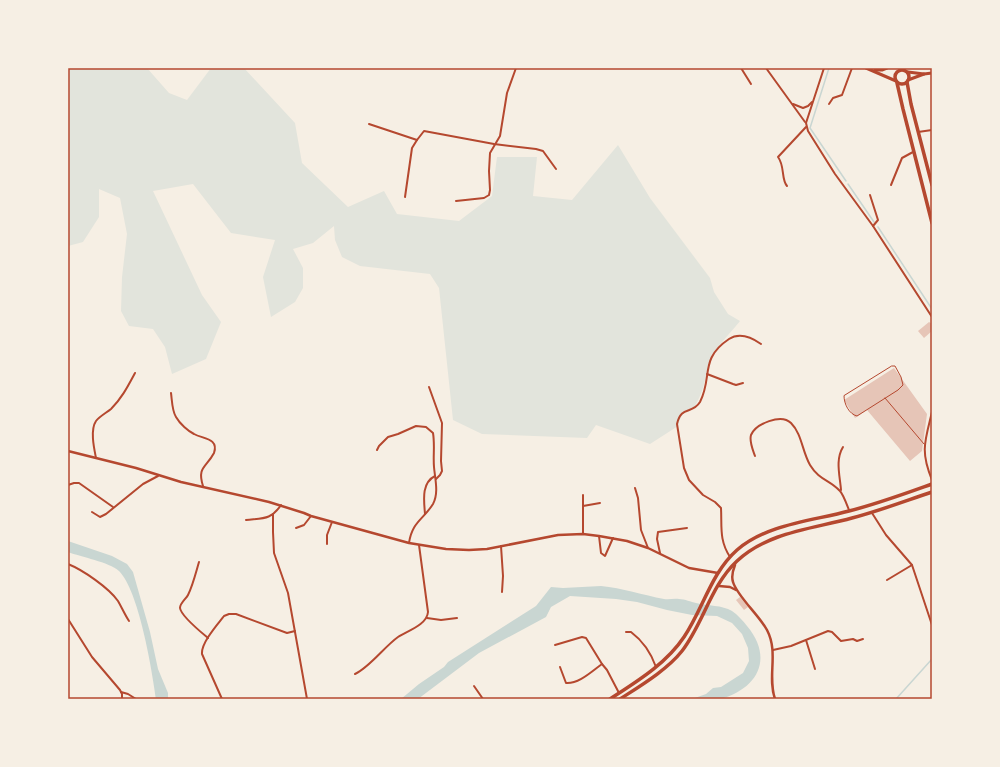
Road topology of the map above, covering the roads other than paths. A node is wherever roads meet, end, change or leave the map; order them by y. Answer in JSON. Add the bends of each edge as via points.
{"nodes":[{"id":1,"x":516,"y":68,"type":"edge"},
{"id":2,"x":741,"y":68,"type":"edge"},
{"id":3,"x":766,"y":68,"type":"edge"},
{"id":4,"x":824,"y":68,"type":"edge"},
{"id":5,"x":852,"y":68,"type":"edge"},
{"id":6,"x":866,"y":68,"type":"edge"},
{"id":7,"x":887,"y":68,"type":"edge"},
{"id":8,"x":873,"y":70,"type":"junction"},
{"id":9,"x":896,"y":70,"type":"edge"},
{"id":10,"x":906,"y":70,"type":"edge"},
{"id":11,"x":932,"y":73,"type":"edge"},
{"id":12,"x":924,"y":74,"type":"junction"},
{"id":13,"x":908,"y":81,"type":"junction"},
{"id":14,"x":897,"y":82,"type":"junction"},
{"id":15,"x":751,"y":84,"type":"dead end"},
{"id":16,"x":813,"y":102,"type":"junction"},
{"id":17,"x":792,"y":103,"type":"junction"},
{"id":18,"x":829,"y":104,"type":"dead end"},
{"id":19,"x":806,"y":123,"type":"junction"},
{"id":20,"x":369,"y":124,"type":"dead end"},
{"id":21,"x":806,"y":127,"type":"junction"},
{"id":22,"x":932,"y":130,"type":"edge"},
{"id":23,"x":918,"y":132,"type":"junction"},
{"id":24,"x":417,"y":140,"type":"junction"},
{"id":25,"x":494,"y":144,"type":"junction"},
{"id":26,"x":914,"y":152,"type":"junction"},
{"id":27,"x":556,"y":169,"type":"dead end"},
{"id":28,"x":891,"y":185,"type":"dead end"},
{"id":29,"x":932,"y":185,"type":"edge"},
{"id":30,"x":787,"y":186,"type":"dead end"},
{"id":31,"x":870,"y":195,"type":"dead end"},
{"id":32,"x":405,"y":197,"type":"dead end"},
{"id":33,"x":456,"y":201,"type":"dead end"},
{"id":34,"x":932,"y":223,"type":"edge"},
{"id":35,"x":873,"y":226,"type":"junction"},
{"id":36,"x":932,"y":318,"type":"edge"},
{"id":37,"x":761,"y":344,"type":"dead end"},
{"id":38,"x":135,"y":373,"type":"dead end"},
{"id":39,"x":707,"y":374,"type":"junction"},
{"id":40,"x":743,"y":383,"type":"dead end"},
{"id":41,"x":429,"y":387,"type":"dead end"},
{"id":42,"x":171,"y":393,"type":"dead end"},
{"id":43,"x":885,"y":398,"type":"junction"},
{"id":44,"x":932,"y":412,"type":"edge"},
{"id":45,"x":924,"y":444,"type":"junction"},
{"id":46,"x":843,"y":447,"type":"dead end"},
{"id":47,"x":377,"y":450,"type":"dead end"},
{"id":48,"x":68,"y":451,"type":"edge"},
{"id":49,"x":755,"y":456,"type":"dead end"},
{"id":50,"x":96,"y":458,"type":"junction"},
{"id":51,"x":160,"y":475,"type":"junction"},
{"id":52,"x":435,"y":476,"type":"junction"},
{"id":53,"x":436,"y":479,"type":"junction"},
{"id":54,"x":932,"y":480,"type":"edge"},
{"id":55,"x":932,"y":484,"type":"edge"},
{"id":56,"x":68,"y":485,"type":"edge"},
{"id":57,"x":203,"y":486,"type":"junction"},
{"id":58,"x":635,"y":488,"type":"dead end"},
{"id":59,"x":841,"y":491,"type":"junction"},
{"id":60,"x":932,"y":492,"type":"edge"},
{"id":61,"x":584,"y":495,"type":"dead end"},
{"id":62,"x":600,"y":503,"type":"dead end"},
{"id":63,"x":281,"y":505,"type":"junction"},
{"id":64,"x":583,"y":506,"type":"junction"},
{"id":65,"x":113,"y":508,"type":"junction"},
{"id":66,"x":850,"y":511,"type":"junction"},
{"id":67,"x":92,"y":512,"type":"dead end"},
{"id":68,"x":871,"y":513,"type":"junction"},
{"id":69,"x":273,"y":514,"type":"junction"},
{"id":70,"x":425,"y":514,"type":"junction"},
{"id":71,"x":311,"y":516,"type":"junction"},
{"id":72,"x":246,"y":520,"type":"dead end"},
{"id":73,"x":332,"y":522,"type":"junction"},
{"id":74,"x":296,"y":528,"type":"dead end"},
{"id":75,"x":687,"y":528,"type":"dead end"},
{"id":76,"x":584,"y":534,"type":"junction"},
{"id":77,"x":599,"y":536,"type":"junction"},
{"id":78,"x":613,"y":538,"type":"junction"},
{"id":79,"x":409,"y":543,"type":"junction"},
{"id":80,"x":327,"y":544,"type":"dead end"},
{"id":81,"x":419,"y":545,"type":"junction"},
{"id":82,"x":501,"y":546,"type":"junction"},
{"id":83,"x":648,"y":548,"type":"junction"},
{"id":84,"x":660,"y":553,"type":"junction"},
{"id":85,"x":730,"y":557,"type":"junction"},
{"id":86,"x":199,"y":562,"type":"dead end"},
{"id":87,"x":735,"y":563,"type":"junction"},
{"id":88,"x":68,"y":564,"type":"edge"},
{"id":89,"x":912,"y":565,"type":"junction"},
{"id":90,"x":718,"y":573,"type":"junction"},
{"id":91,"x":887,"y":580,"type":"dead end"},
{"id":92,"x":719,"y":586,"type":"junction"},
{"id":93,"x":736,"y":590,"type":"junction"},
{"id":94,"x":502,"y":592,"type":"dead end"},
{"id":95,"x":426,"y":618,"type":"junction"},
{"id":96,"x":457,"y":618,"type":"dead end"},
{"id":97,"x":68,"y":619,"type":"edge"},
{"id":98,"x":931,"y":619,"type":"edge"},
{"id":99,"x":129,"y":621,"type":"dead end"},
{"id":100,"x":932,"y":625,"type":"edge"},
{"id":101,"x":295,"y":631,"type":"junction"},
{"id":102,"x":626,"y":632,"type":"dead end"},
{"id":103,"x":208,"y":638,"type":"junction"},
{"id":104,"x":863,"y":639,"type":"dead end"},
{"id":105,"x":806,"y":640,"type":"junction"},
{"id":106,"x":555,"y":645,"type":"dead end"},
{"id":107,"x":773,"y":650,"type":"junction"},
{"id":108,"x":602,"y":664,"type":"junction"},
{"id":109,"x":560,"y":667,"type":"dead end"},
{"id":110,"x":656,"y":667,"type":"junction"},
{"id":111,"x":814,"y":669,"type":"dead end"},
{"id":112,"x":355,"y":674,"type":"dead end"},
{"id":113,"x":474,"y":686,"type":"dead end"},
{"id":114,"x":121,"y":692,"type":"junction"},
{"id":115,"x":619,"y":693,"type":"junction"},
{"id":116,"x":122,"y":699,"type":"edge"},
{"id":117,"x":136,"y":699,"type":"edge"},
{"id":118,"x":222,"y":699,"type":"edge"},
{"id":119,"x":307,"y":699,"type":"edge"},
{"id":120,"x":483,"y":699,"type":"edge"},
{"id":121,"x":610,"y":699,"type":"edge"},
{"id":122,"x":620,"y":699,"type":"edge"},
{"id":123,"x":775,"y":699,"type":"edge"}],
"edges":[{"from":1,"to":25,"type":"street","via":[[507,93],[500,136]]},
{"from":2,"to":15,"type":"street"},
{"from":3,"to":17,"type":"street"},
{"from":4,"to":16,"type":"street"},
{"from":5,"to":18,"type":"street","via":[[842,95],[833,98]]},
{"from":6,"to":8,"type":"main road"},
{"from":7,"to":8,"type":"main road"},
{"from":8,"to":14,"type":"main road"},
{"from":9,"to":10,"type":"main road"},
{"from":9,"to":14,"type":"main road","via":[[894,77]]},
{"from":10,"to":12,"type":"main road"},
{"from":10,"to":13,"type":"main road"},
{"from":11,"to":12,"type":"main road"},
{"from":12,"to":13,"type":"main road"},
{"from":13,"to":14,"type":"main road","via":[[902,84]]},
{"from":13,"to":23,"type":"main road"},
{"from":14,"to":26,"type":"main road"},
{"from":16,"to":17,"type":"street","via":[[803,108]]},
{"from":16,"to":19,"type":"street"},
{"from":17,"to":19,"type":"street"},
{"from":19,"to":21,"type":"street"},
{"from":20,"to":24,"type":"street"},
{"from":21,"to":30,"type":"street","via":[[778,157]]},
{"from":21,"to":35,"type":"street","via":[[835,174]]},
{"from":22,"to":23,"type":"street"},
{"from":23,"to":29,"type":"main road"},
{"from":24,"to":25,"type":"street","via":[[424,132]]},
{"from":24,"to":32,"type":"street","via":[[412,148]]},
{"from":25,"to":27,"type":"street","via":[[544,151]]},
{"from":25,"to":33,"type":"street","via":[[490,153],[489,195],[484,198]]},
{"from":26,"to":28,"type":"street","via":[[902,158]]},
{"from":26,"to":34,"type":"main road"},
{"from":31,"to":35,"type":"street","via":[[878,220]]},
{"from":35,"to":36,"type":"street"},
{"from":37,"to":39,"type":"street","via":[[746,336],[733,337],[714,352]]},
{"from":38,"to":50,"type":"street","via":[[125,393],[96,422],[93,430]]},
{"from":39,"to":40,"type":"street","via":[[736,385]]},
{"from":39,"to":85,"type":"street","via":[[700,402],[694,409],[682,412],[677,427],[685,472],[689,480],[703,495],[721,508],[721,536]]},
{"from":41,"to":53,"type":"street","via":[[442,423],[442,471]]},
{"from":42,"to":57,"type":"street","via":[[177,419],[194,434],[209,439],[214,444],[214,452],[201,472]]},
{"from":43,"to":43,"type":"lane","via":[[903,385],[895,366],[844,396],[851,413],[857,416]]},
{"from":43,"to":45,"type":"lane"},
{"from":44,"to":45,"type":"street"},
{"from":45,"to":54,"type":"street","via":[[925,461]]},
{"from":46,"to":59,"type":"street","via":[[838,471]]},
{"from":47,"to":52,"type":"street","via":[[388,437],[416,426],[426,427],[433,433]]},
{"from":48,"to":50,"type":"street"},
{"from":49,"to":59,"type":"street","via":[[751,436],[772,421],[785,419],[798,431],[805,455],[814,470]]},
{"from":50,"to":51,"type":"street"},
{"from":51,"to":57,"type":"street"},
{"from":51,"to":65,"type":"street","via":[[143,484]]},
{"from":52,"to":53,"type":"street"},
{"from":52,"to":70,"type":"street","via":[[429,480],[425,488]]},
{"from":53,"to":70,"type":"street","via":[[434,502]]},
{"from":55,"to":66,"type":"main road"},
{"from":56,"to":65,"type":"street","via":[[79,483]]},
{"from":57,"to":63,"type":"street"},
{"from":58,"to":83,"type":"street","via":[[641,530]]},
{"from":59,"to":66,"type":"street"},
{"from":60,"to":68,"type":"main road"},
{"from":61,"to":64,"type":"street"},
{"from":62,"to":64,"type":"street"},
{"from":63,"to":69,"type":"street"},
{"from":63,"to":71,"type":"street"},
{"from":64,"to":76,"type":"street"},
{"from":65,"to":67,"type":"street","via":[[100,516]]},
{"from":66,"to":85,"type":"main road","via":[[767,533],[750,541]]},
{"from":68,"to":87,"type":"main road","via":[[788,533],[758,546]]},
{"from":68,"to":89,"type":"street"},
{"from":69,"to":72,"type":"street"},
{"from":69,"to":101,"type":"street","via":[[274,553],[288,593]]},
{"from":70,"to":79,"type":"street","via":[[412,530]]},
{"from":71,"to":73,"type":"street"},
{"from":71,"to":74,"type":"street","via":[[304,525]]},
{"from":73,"to":79,"type":"street"},
{"from":73,"to":80,"type":"street"},
{"from":75,"to":84,"type":"street","via":[[658,532],[656,536]]},
{"from":76,"to":77,"type":"street"},
{"from":76,"to":82,"type":"street","via":[[558,535]]},
{"from":77,"to":78,"type":"street"},
{"from":77,"to":78,"type":"street","via":[[601,553],[605,556]]},
{"from":78,"to":83,"type":"street"},
{"from":79,"to":81,"type":"street"},
{"from":81,"to":82,"type":"street","via":[[469,550]]},
{"from":81,"to":95,"type":"street","via":[[428,612]]},
{"from":82,"to":94,"type":"street"},
{"from":83,"to":84,"type":"street"},
{"from":84,"to":90,"type":"street","via":[[688,568]]},
{"from":85,"to":90,"type":"main road"},
{"from":86,"to":103,"type":"street","via":[[180,609]]},
{"from":87,"to":92,"type":"main road"},
{"from":87,"to":93,"type":"street","via":[[732,575]]},
{"from":88,"to":99,"type":"street","via":[[79,569],[114,596]]},
{"from":89,"to":91,"type":"street"},
{"from":89,"to":98,"type":"street"},
{"from":90,"to":110,"type":"main road","via":[[676,649]]},
{"from":92,"to":93,"type":"street"},
{"from":92,"to":122,"type":"main road","via":[[681,652]]},
{"from":93,"to":107,"type":"street","via":[[767,630]]},
{"from":95,"to":96,"type":"street"},
{"from":95,"to":112,"type":"street","via":[[391,643]]},
{"from":97,"to":114,"type":"street","via":[[92,657]]},
{"from":98,"to":100,"type":"street"},
{"from":101,"to":103,"type":"street","via":[[287,633],[232,613],[224,616]]},
{"from":101,"to":119,"type":"street"},
{"from":102,"to":110,"type":"street","via":[[631,632],[644,643]]},
{"from":103,"to":118,"type":"street","via":[[202,654]]},
{"from":104,"to":105,"type":"street","via":[[841,641],[828,631]]},
{"from":105,"to":107,"type":"street"},
{"from":105,"to":111,"type":"street"},
{"from":106,"to":108,"type":"street","via":[[586,638]]},
{"from":107,"to":123,"type":"street"},
{"from":108,"to":109,"type":"street","via":[[571,684],[566,683]]},
{"from":108,"to":115,"type":"street"},
{"from":110,"to":115,"type":"main road"},
{"from":113,"to":120,"type":"street"},
{"from":114,"to":116,"type":"street"},
{"from":114,"to":117,"type":"street"},
{"from":115,"to":121,"type":"main road"}]}
